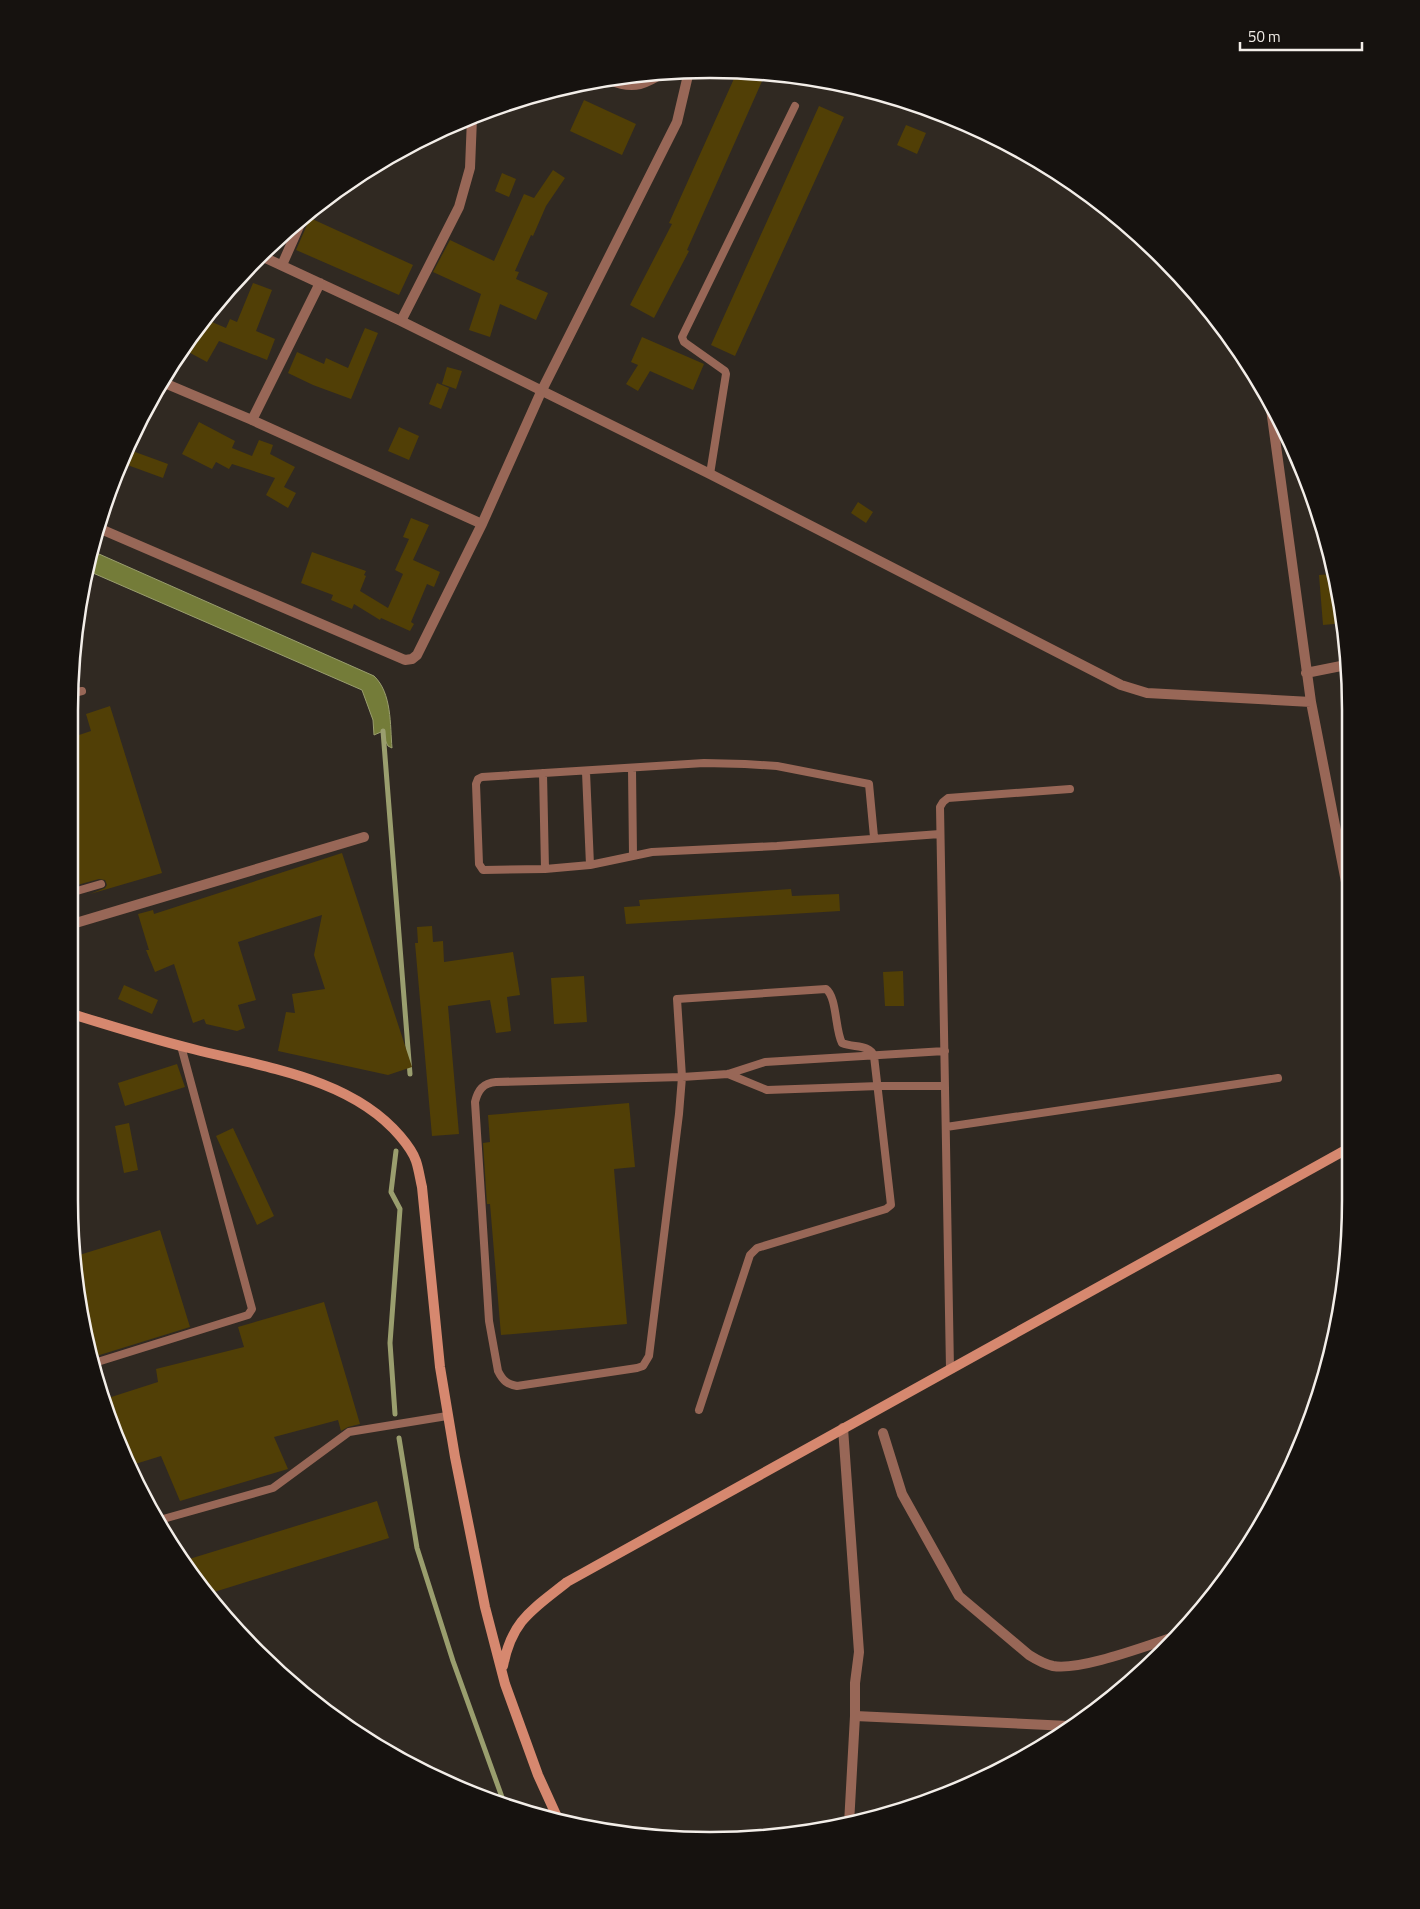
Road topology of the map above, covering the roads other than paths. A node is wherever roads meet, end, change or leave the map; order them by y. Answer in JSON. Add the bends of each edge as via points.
{"nodes":[{"id":1,"x":687,"y":79,"type":"edge"},
{"id":2,"x":650,"y":81,"type":"edge"},
{"id":3,"x":621,"y":84,"type":"edge"},
{"id":4,"x":795,"y":106,"type":"dead end"},
{"id":5,"x":472,"y":124,"type":"edge"},
{"id":6,"x":297,"y":231,"type":"edge"},
{"id":7,"x":267,"y":259,"type":"edge"},
{"id":8,"x":282,"y":265,"type":"junction"},
{"id":9,"x":320,"y":283,"type":"junction"},
{"id":10,"x":401,"y":321,"type":"junction"},
{"id":11,"x":168,"y":385,"type":"edge"},
{"id":12,"x":542,"y":392,"type":"junction"},
{"id":13,"x":252,"y":420,"type":"junction"},
{"id":14,"x":1277,"y":430,"type":"edge"},
{"id":15,"x":710,"y":474,"type":"junction"},
{"id":16,"x":482,"y":524,"type":"junction"},
{"id":17,"x":104,"y":530,"type":"edge"},
{"id":18,"x":1341,"y":667,"type":"edge"},
{"id":19,"x":1306,"y":673,"type":"junction"},
{"id":20,"x":82,"y":691,"type":"dead end"},
{"id":21,"x":78,"y":692,"type":"edge"},
{"id":22,"x":1311,"y":702,"type":"junction"},
{"id":23,"x":632,"y":769,"type":"junction"},
{"id":24,"x":586,"y":772,"type":"junction"},
{"id":25,"x":543,"y":774,"type":"junction"},
{"id":26,"x":1070,"y":789,"type":"dead end"},
{"id":27,"x":940,"y":834,"type":"junction"},
{"id":28,"x":364,"y":837,"type":"dead end"},
{"id":29,"x":874,"y":838,"type":"junction"},
{"id":30,"x":1342,"y":854,"type":"edge"},
{"id":31,"x":633,"y":855,"type":"junction"},
{"id":32,"x":590,"y":865,"type":"junction"},
{"id":33,"x":545,"y":869,"type":"junction"},
{"id":34,"x":101,"y":884,"type":"dead end"},
{"id":35,"x":78,"y":891,"type":"edge"},
{"id":36,"x":78,"y":923,"type":"edge"},
{"id":37,"x":78,"y":1016,"type":"edge"},
{"id":38,"x":181,"y":1046,"type":"junction"},
{"id":39,"x":945,"y":1052,"type":"junction"},
{"id":40,"x":874,"y":1056,"type":"junction"},
{"id":41,"x":728,"y":1074,"type":"junction"},
{"id":42,"x":682,"y":1077,"type":"junction"},
{"id":43,"x":1278,"y":1078,"type":"dead end"},
{"id":44,"x":879,"y":1086,"type":"junction"},
{"id":45,"x":945,"y":1086,"type":"junction"},
{"id":46,"x":946,"y":1127,"type":"junction"},
{"id":47,"x":1342,"y":1152,"type":"edge"},
{"id":48,"x":99,"y":1361,"type":"edge"},
{"id":49,"x":950,"y":1369,"type":"junction"},
{"id":50,"x":699,"y":1410,"type":"dead end"},
{"id":51,"x":447,"y":1416,"type":"junction"},
{"id":52,"x":843,"y":1428,"type":"junction"},
{"id":53,"x":883,"y":1433,"type":"dead end"},
{"id":54,"x":164,"y":1519,"type":"edge"},
{"id":55,"x":1162,"y":1641,"type":"edge"},
{"id":56,"x":502,"y":1670,"type":"junction"},
{"id":57,"x":855,"y":1716,"type":"junction"},
{"id":58,"x":1060,"y":1726,"type":"edge"},
{"id":59,"x":555,"y":1812,"type":"edge"},
{"id":60,"x":849,"y":1816,"type":"edge"}],
"edges":[{"from":1,"to":12,"type":"street","via":[[677,122]]},
{"from":2,"to":3,"type":"street","via":[[632,86]]},
{"from":4,"to":15,"type":"lane","via":[[682,337],[684,342],[726,374]]},
{"from":5,"to":10,"type":"street","via":[[470,168],[459,207]]},
{"from":6,"to":8,"type":"street"},
{"from":7,"to":8,"type":"street"},
{"from":8,"to":9,"type":"street"},
{"from":9,"to":10,"type":"street"},
{"from":9,"to":13,"type":"street"},
{"from":10,"to":12,"type":"street"},
{"from":11,"to":13,"type":"street"},
{"from":12,"to":15,"type":"street"},
{"from":12,"to":16,"type":"street"},
{"from":13,"to":16,"type":"street"},
{"from":14,"to":19,"type":"street"},
{"from":15,"to":22,"type":"street","via":[[1121,685],[1147,693]]},
{"from":16,"to":17,"type":"street","via":[[417,655],[405,660]]},
{"from":18,"to":19,"type":"street"},
{"from":19,"to":22,"type":"street"},
{"from":20,"to":21,"type":"lane"},
{"from":22,"to":30,"type":"street"},
{"from":23,"to":24,"type":"lane"},
{"from":23,"to":29,"type":"lane","via":[[704,763],[745,764],[778,766],[864,781],[870,788]]},
{"from":23,"to":31,"type":"lane"},
{"from":24,"to":25,"type":"lane"},
{"from":24,"to":32,"type":"lane"},
{"from":25,"to":33,"type":"lane"},
{"from":25,"to":33,"type":"lane","via":[[482,777],[476,784],[480,868]]},
{"from":26,"to":27,"type":"lane","via":[[948,798],[940,807]]},
{"from":27,"to":29,"type":"lane"},
{"from":27,"to":39,"type":"lane"},
{"from":28,"to":36,"type":"street"},
{"from":29,"to":31,"type":"lane"},
{"from":31,"to":32,"type":"lane"},
{"from":32,"to":33,"type":"lane"},
{"from":34,"to":35,"type":"lane"},
{"from":37,"to":38,"type":"street"},
{"from":38,"to":48,"type":"lane","via":[[252,1310],[248,1315]]},
{"from":38,"to":51,"type":"street","via":[[333,1087],[377,1113],[406,1143],[416,1160],[422,1187]]},
{"from":39,"to":40,"type":"lane"},
{"from":39,"to":45,"type":"lane"},
{"from":40,"to":41,"type":"lane","via":[[765,1062]]},
{"from":40,"to":42,"type":"lane","via":[[866,1048],[842,1043],[831,995],[826,989],[679,997],[676,1000]]},
{"from":40,"to":44,"type":"lane"},
{"from":41,"to":42,"type":"lane"},
{"from":41,"to":44,"type":"lane","via":[[767,1090]]},
{"from":42,"to":42,"type":"lane","via":[[649,1356],[643,1366],[637,1368],[509,1385],[498,1371],[489,1321],[477,1094],[487,1083],[496,1082]]},
{"from":43,"to":46,"type":"lane"},
{"from":44,"to":45,"type":"lane"},
{"from":44,"to":50,"type":"lane","via":[[891,1205],[757,1248],[750,1255]]},
{"from":45,"to":46,"type":"lane"},
{"from":46,"to":49,"type":"lane"},
{"from":47,"to":49,"type":"street"},
{"from":49,"to":52,"type":"street"},
{"from":51,"to":54,"type":"lane","via":[[349,1432],[273,1488]]},
{"from":51,"to":56,"type":"street","via":[[485,1607]]},
{"from":52,"to":56,"type":"street","via":[[567,1582],[531,1610],[515,1629]]},
{"from":52,"to":57,"type":"street","via":[[859,1652]]},
{"from":53,"to":55,"type":"street","via":[[902,1494],[959,1596],[1029,1655],[1041,1663],[1070,1667]]},
{"from":56,"to":59,"type":"street","via":[[538,1775]]},
{"from":57,"to":58,"type":"street"},
{"from":57,"to":60,"type":"street"}]}
